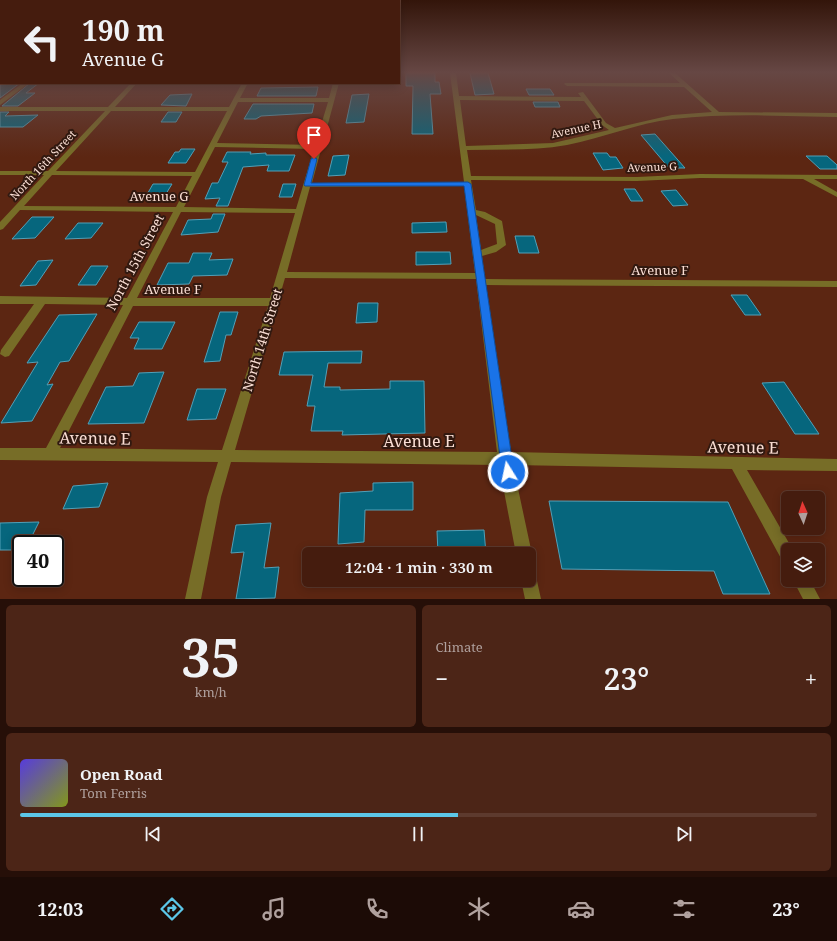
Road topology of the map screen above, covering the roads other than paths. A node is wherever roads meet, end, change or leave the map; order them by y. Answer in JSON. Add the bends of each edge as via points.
{"nodes":[{"id":1,"x":331,"y":100,"type":"edge"},
{"id":2,"x":118,"y":101,"type":"edge"},
{"id":3,"x":236,"y":101,"type":"edge"},
{"id":4,"x":456,"y":101,"type":"edge"},
{"id":5,"x":586,"y":101,"type":"edge"},
{"id":6,"x":704,"y":101,"type":"edge"},
{"id":7,"x":0,"y":109,"type":"edge"},
{"id":8,"x":110,"y":110,"type":"junction"},
{"id":9,"x":231,"y":110,"type":"junction"},
{"id":10,"x":719,"y":115,"type":"junction"},
{"id":11,"x":837,"y":115,"type":"edge"},
{"id":12,"x":614,"y":131,"type":"junction"},
{"id":13,"x":213,"y":145,"type":"junction"},
{"id":14,"x":318,"y":147,"type":"junction"},
{"id":15,"x":462,"y":148,"type":"junction"},
{"id":16,"x":0,"y":173,"type":"edge"},
{"id":17,"x":51,"y":174,"type":"junction"},
{"id":18,"x":197,"y":174,"type":"junction"},
{"id":19,"x":804,"y":177,"type":"junction"},
{"id":20,"x":837,"y":177,"type":"edge"},
{"id":21,"x":467,"y":181,"type":"junction"},
{"id":22,"x":307,"y":185,"type":"junction"},
{"id":23,"x":837,"y":195,"type":"edge"},
{"id":24,"x":18,"y":208,"type":"junction"},
{"id":25,"x":178,"y":209,"type":"junction"},
{"id":26,"x":300,"y":211,"type":"junction"},
{"id":27,"x":472,"y":212,"type":"junction"},
{"id":28,"x":0,"y":227,"type":"edge"},
{"id":29,"x":478,"y":254,"type":"junction"},
{"id":30,"x":281,"y":275,"type":"junction"},
{"id":31,"x":481,"y":279,"type":"junction"},
{"id":32,"x":837,"y":284,"type":"edge"},
{"id":33,"x":0,"y":300,"type":"edge"},
{"id":34,"x":42,"y":300,"type":"junction"},
{"id":35,"x":129,"y":302,"type":"junction"},
{"id":36,"x":274,"y":302,"type":"junction"},
{"id":37,"x":5,"y":354,"type":"dead end"},
{"id":38,"x":0,"y":454,"type":"edge"},
{"id":39,"x":50,"y":454,"type":"junction"},
{"id":40,"x":226,"y":457,"type":"junction"},
{"id":41,"x":505,"y":459,"type":"junction"},
{"id":42,"x":736,"y":464,"type":"junction"},
{"id":43,"x":837,"y":465,"type":"edge"},
{"id":44,"x":781,"y":544,"type":"edge"},
{"id":45,"x":523,"y":547,"type":"edge"},
{"id":46,"x":531,"y":587,"type":"edge"},
{"id":47,"x":805,"y":587,"type":"edge"},
{"id":48,"x":193,"y":599,"type":"edge"},
{"id":49,"x":533,"y":599,"type":"edge"},
{"id":50,"x":812,"y":599,"type":"edge"}],
"edges":[{"from":1,"to":14,"type":"street","name":"North 14th Street"},
{"from":2,"to":8,"type":"street","name":"North 16th Street"},
{"from":3,"to":9,"type":"street","name":"North 15th Street"},
{"from":4,"to":15,"type":"street"},
{"from":5,"to":12,"type":"street","via":[[604,124]]},
{"from":6,"to":10,"type":"street"},
{"from":7,"to":8,"type":"street"},
{"from":8,"to":9,"type":"street"},
{"from":8,"to":17,"type":"street","name":"North 16th Street"},
{"from":9,"to":13,"type":"street","name":"North 15th Street"},
{"from":10,"to":11,"type":"street","name":"Avenue H"},
{"from":10,"to":12,"type":"street","name":"Avenue H","via":[[673,117],[643,122]]},
{"from":12,"to":15,"type":"street","name":"Avenue H","via":[[564,143],[529,147]]},
{"from":13,"to":14,"type":"street"},
{"from":13,"to":18,"type":"street","name":"North 15th Street"},
{"from":14,"to":22,"type":"street","name":"North 14th Street"},
{"from":15,"to":21,"type":"street"},
{"from":16,"to":17,"type":"street"},
{"from":17,"to":18,"type":"street"},
{"from":17,"to":24,"type":"street","name":"North 16th Street"},
{"from":18,"to":25,"type":"street","name":"North 15th Street"},
{"from":19,"to":20,"type":"street","name":"Avenue G"},
{"from":19,"to":21,"type":"street","name":"Avenue G","via":[[700,176]]},
{"from":19,"to":23,"type":"street"},
{"from":21,"to":22,"type":"street","name":"Avenue G"},
{"from":21,"to":27,"type":"street"},
{"from":22,"to":26,"type":"street","name":"North 14th Street"},
{"from":24,"to":25,"type":"street","name":"Avenue G"},
{"from":24,"to":28,"type":"street","name":"North 16th Street"},
{"from":25,"to":26,"type":"street","name":"Avenue G"},
{"from":25,"to":35,"type":"street","name":"North 15th Street"},
{"from":26,"to":30,"type":"street","name":"North 14th Street"},
{"from":27,"to":29,"type":"street"},
{"from":27,"to":29,"type":"street","via":[[499,223],[502,245]]},
{"from":29,"to":31,"type":"street"},
{"from":30,"to":31,"type":"street","name":"Avenue F"},
{"from":30,"to":36,"type":"street","name":"North 14th Street"},
{"from":31,"to":32,"type":"street","name":"Avenue F"},
{"from":31,"to":41,"type":"street"},
{"from":33,"to":34,"type":"street","name":"Avenue F"},
{"from":34,"to":35,"type":"street","name":"Avenue F"},
{"from":34,"to":37,"type":"street"},
{"from":35,"to":36,"type":"street","name":"Avenue F"},
{"from":35,"to":39,"type":"street","name":"North 15th Street"},
{"from":36,"to":40,"type":"street","name":"North 14th Street"},
{"from":38,"to":39,"type":"street","name":"Avenue E"},
{"from":39,"to":40,"type":"street","name":"Avenue E"},
{"from":40,"to":41,"type":"street","name":"Avenue E"},
{"from":40,"to":48,"type":"street","name":"North 14th Street","via":[[214,497]]},
{"from":41,"to":42,"type":"street","name":"Avenue E"},
{"from":41,"to":45,"type":"street"},
{"from":42,"to":43,"type":"street","name":"Avenue E"},
{"from":42,"to":44,"type":"street"},
{"from":46,"to":49,"type":"street"},
{"from":47,"to":50,"type":"street"}]}
